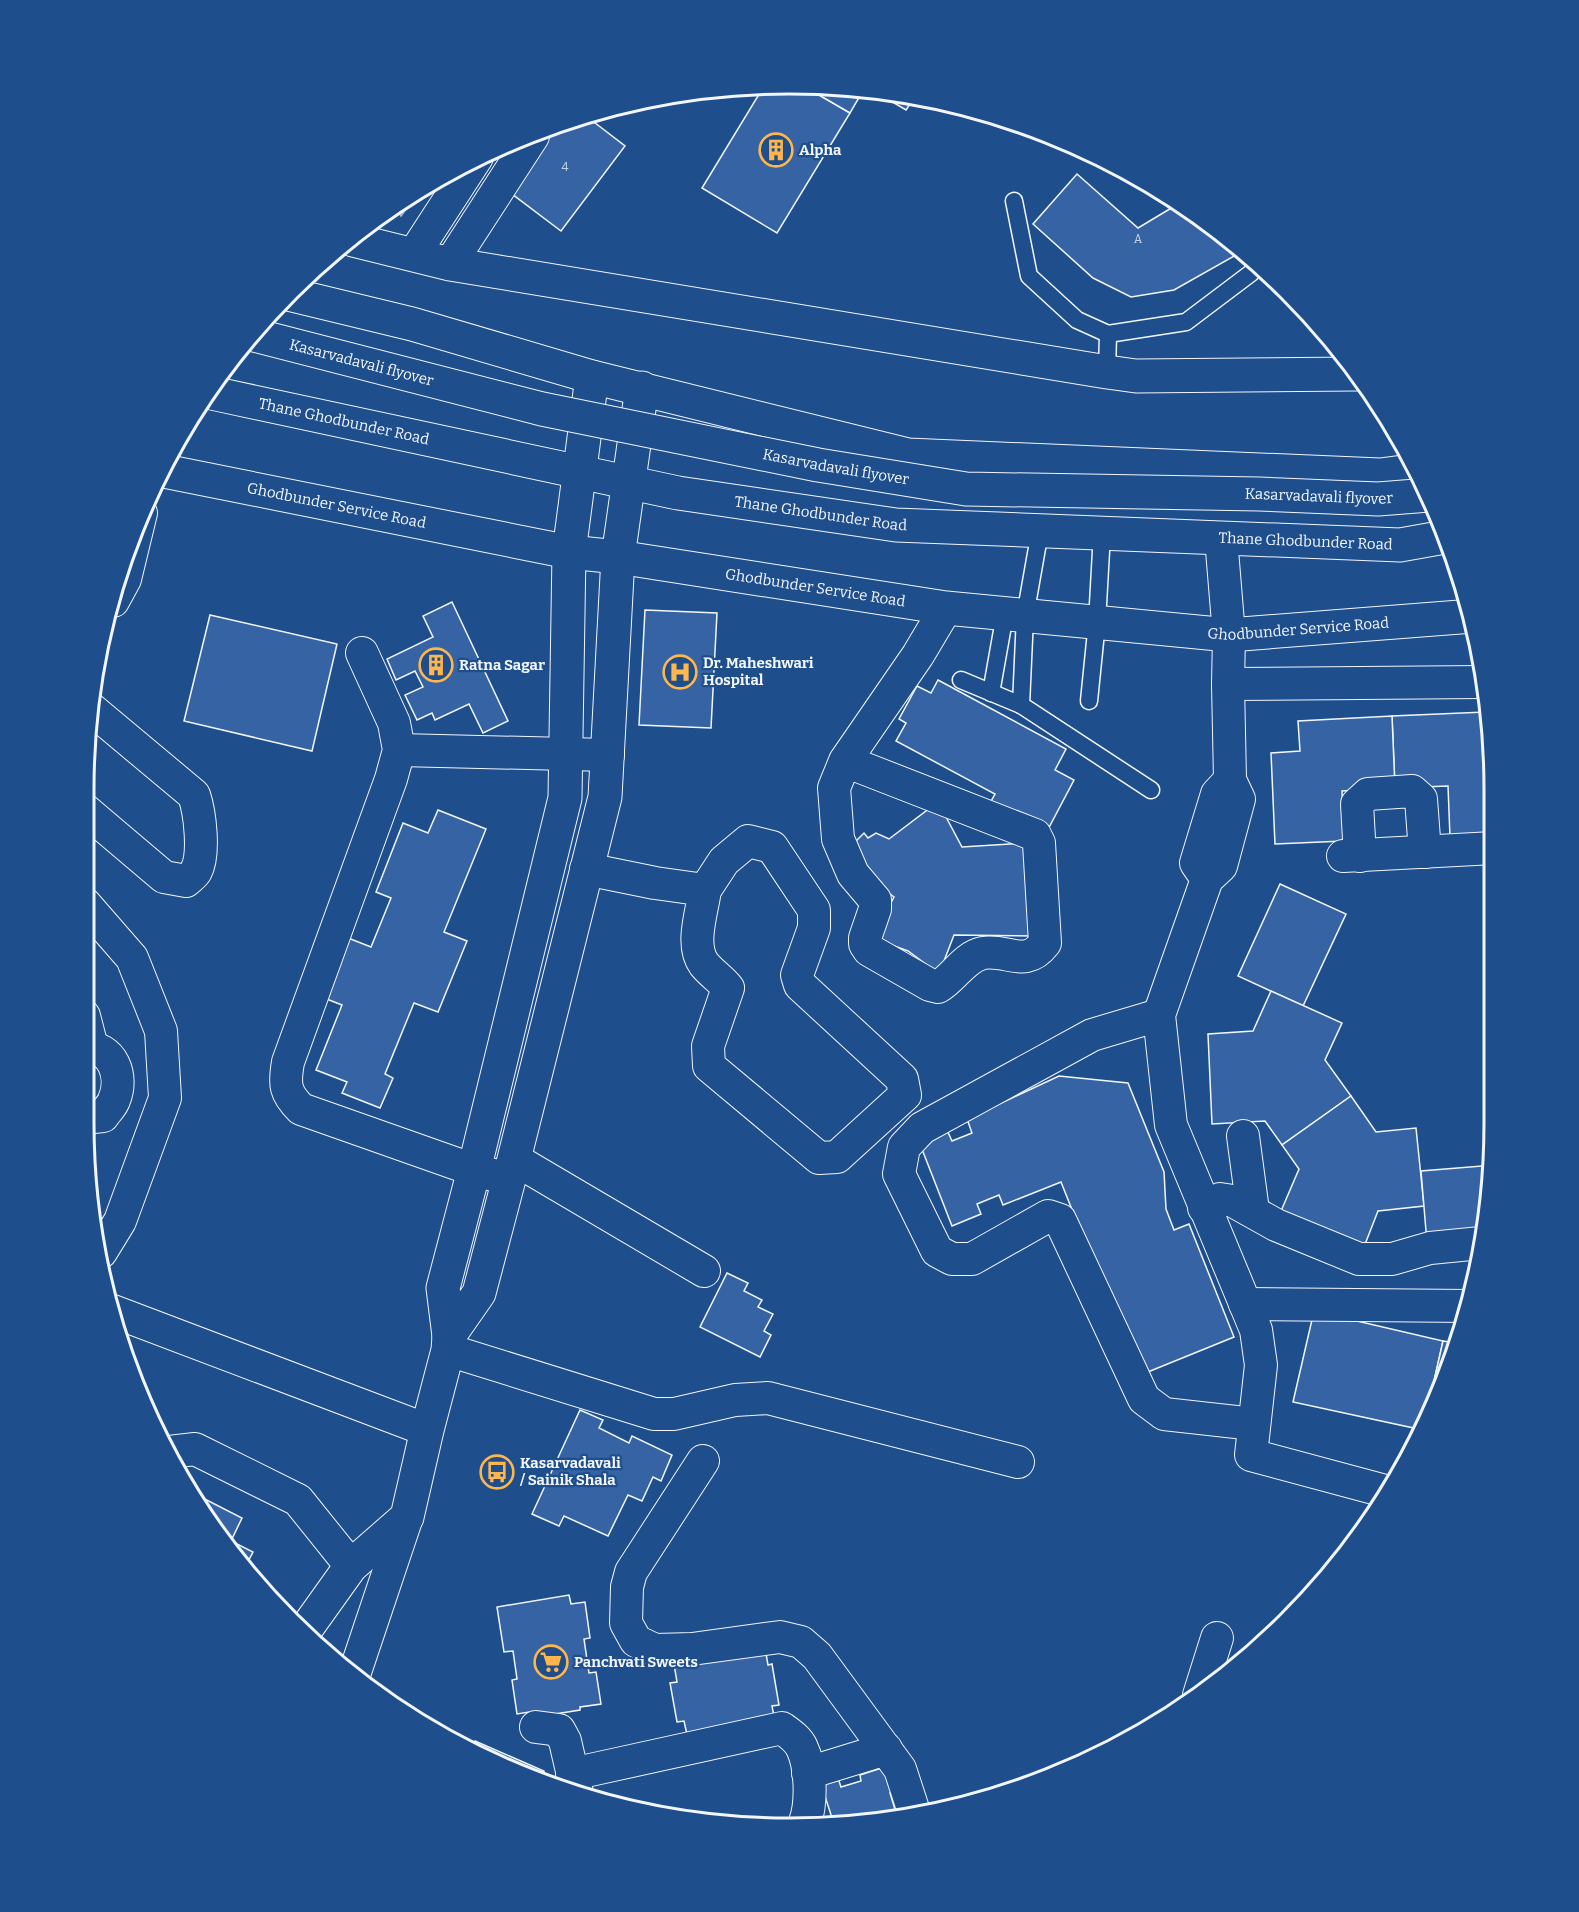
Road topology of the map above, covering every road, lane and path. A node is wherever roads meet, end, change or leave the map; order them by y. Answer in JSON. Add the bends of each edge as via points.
{"nodes":[{"id":1,"x":526,"y":146,"type":"edge"},
{"id":2,"x":465,"y":175,"type":"edge"},
{"id":3,"x":1014,"y":201,"type":"dead end"},
{"id":4,"x":365,"y":239,"type":"edge"},
{"id":5,"x":414,"y":254,"type":"junction"},
{"id":6,"x":450,"y":264,"type":"junction"},
{"id":7,"x":1253,"y":271,"type":"edge"},
{"id":8,"x":299,"y":297,"type":"edge"},
{"id":9,"x":1108,"y":334,"type":"junction"},
{"id":10,"x":262,"y":337,"type":"edge"},
{"id":11,"x":1107,"y":372,"type":"junction"},
{"id":12,"x":1347,"y":374,"type":"edge"},
{"id":13,"x":592,"y":377,"type":"junction"},
{"id":14,"x":642,"y":388,"type":"junction"},
{"id":15,"x":218,"y":394,"type":"edge"},
{"id":16,"x":1407,"y":471,"type":"edge"},
{"id":17,"x":171,"y":472,"type":"edge"},
{"id":18,"x":579,"y":472,"type":"junction"},
{"id":19,"x":628,"y":483,"type":"junction"},
{"id":20,"x":1419,"y":496,"type":"edge"},
{"id":21,"x":1040,"y":531,"type":"junction"},
{"id":22,"x":1102,"y":533,"type":"junction"},
{"id":23,"x":1221,"y":538,"type":"junction"},
{"id":24,"x":1437,"y":538,"type":"edge"},
{"id":25,"x":569,"y":552,"type":"junction"},
{"id":26,"x":618,"y":557,"type":"junction"},
{"id":27,"x":946,"y":608,"type":"junction"},
{"id":28,"x":1015,"y":615,"type":"junction"},
{"id":29,"x":1463,"y":617,"type":"edge"},
{"id":30,"x":1097,"y":622,"type":"junction"},
{"id":31,"x":1229,"y":635,"type":"junction"},
{"id":32,"x":362,"y":653,"type":"dead end"},
{"id":33,"x":962,"y":680,"type":"dead end"},
{"id":34,"x":1476,"y":682,"type":"edge"},
{"id":35,"x":1228,"y":684,"type":"junction"},
{"id":36,"x":991,"y":693,"type":"junction"},
{"id":37,"x":1089,"y":701,"type":"dead end"},
{"id":38,"x":1021,"y":705,"type":"junction"},
{"id":39,"x":99,"y":715,"type":"edge"},
{"id":40,"x":399,"y":750,"type":"junction"},
{"id":41,"x":565,"y":755,"type":"junction"},
{"id":42,"x":608,"y":755,"type":"junction"},
{"id":43,"x":845,"y":760,"type":"junction"},
{"id":44,"x":1151,"y":790,"type":"dead end"},
{"id":45,"x":94,"y":818,"type":"edge"},
{"id":46,"x":1484,"y":849,"type":"edge"},
{"id":47,"x":1425,"y":852,"type":"junction"},
{"id":48,"x":586,"y":869,"type":"junction"},
{"id":49,"x":705,"y":890,"type":"junction"},
{"id":50,"x":94,"y":914,"type":"edge"},
{"id":51,"x":1160,"y":1015,"type":"junction"},
{"id":52,"x":94,"y":1048,"type":"edge"},
{"id":53,"x":163,"y":1073,"type":"junction"},
{"id":54,"x":119,"y":1080,"type":"junction"},
{"id":55,"x":94,"y":1117,"type":"edge"},
{"id":56,"x":1243,"y":1136,"type":"dead end"},
{"id":57,"x":512,"y":1169,"type":"junction"},
{"id":58,"x":474,"y":1170,"type":"junction"},
{"id":59,"x":1204,"y":1208,"type":"junction"},
{"id":60,"x":1253,"y":1211,"type":"junction"},
{"id":61,"x":106,"y":1244,"type":"edge"},
{"id":62,"x":1474,"y":1244,"type":"edge"},
{"id":63,"x":704,"y":1271,"type":"dead end"},
{"id":64,"x":1245,"y":1304,"type":"junction"},
{"id":65,"x":1460,"y":1306,"type":"edge"},
{"id":66,"x":122,"y":1314,"type":"edge"},
{"id":67,"x":449,"y":1343,"type":"junction"},
{"id":68,"x":1254,"y":1424,"type":"junction"},
{"id":69,"x":427,"y":1431,"type":"junction"},
{"id":70,"x":178,"y":1451,"type":"edge"},
{"id":71,"x":703,"y":1461,"type":"dead end"},
{"id":72,"x":1018,"y":1462,"type":"dead end"},
{"id":73,"x":1379,"y":1489,"type":"edge"},
{"id":74,"x":407,"y":1517,"type":"junction"},
{"id":75,"x":351,"y":1566,"type":"junction"},
{"id":76,"x":309,"y":1625,"type":"edge"},
{"id":77,"x":1217,"y":1638,"type":"dead end"},
{"id":78,"x":357,"y":1666,"type":"edge"},
{"id":79,"x":1204,"y":1681,"type":"edge"},
{"id":80,"x":536,"y":1726,"type":"dead end"},
{"id":81,"x":886,"y":1749,"type":"junction"},
{"id":82,"x":808,"y":1773,"type":"junction"},
{"id":83,"x":574,"y":1784,"type":"edge"},
{"id":84,"x":575,"y":1784,"type":"edge"},
{"id":85,"x":912,"y":1806,"type":"edge"},
{"id":86,"x":807,"y":1817,"type":"edge"}],
"edges":[{"from":1,"to":6,"type":"street"},
{"from":2,"to":5,"type":"street"},
{"from":3,"to":9,"type":"lane","via":[[1029,276],[1077,320]]},
{"from":4,"to":5,"type":"street"},
{"from":5,"to":6,"type":"street"},
{"from":6,"to":11,"type":"street"},
{"from":7,"to":9,"type":"lane","via":[[1186,321]]},
{"from":8,"to":13,"type":"street","via":[[412,324]]},
{"from":9,"to":11,"type":"lane"},
{"from":10,"to":20,"type":"street","name":"Kasarvadavali flyover","bridge":true,"via":[[542,409],[818,465],[966,489],[1378,499]]},
{"from":11,"to":12,"type":"street","via":[[1136,376]]},
{"from":13,"to":14,"type":"street"},
{"from":13,"to":18,"type":"street"},
{"from":14,"to":16,"type":"street","via":[[908,455],[1380,475]]},
{"from":14,"to":19,"type":"street"},
{"from":15,"to":18,"type":"street","name":"Thane Ghodbunder Road"},
{"from":17,"to":25,"type":"street","name":"Ghodbunder Service Road"},
{"from":18,"to":19,"type":"street","name":"Thane Ghodbunder Road"},
{"from":18,"to":25,"type":"street"},
{"from":19,"to":21,"type":"street","name":"Thane Ghodbunder Road","via":[[896,525]]},
{"from":19,"to":26,"type":"street"},
{"from":21,"to":22,"type":"street","name":"Thane Ghodbunder Road"},
{"from":21,"to":28,"type":"lane"},
{"from":22,"to":23,"type":"street","name":"Thane Ghodbunder Road"},
{"from":22,"to":30,"type":"lane"},
{"from":23,"to":24,"type":"street","name":"Thane Ghodbunder Road","via":[[1400,544]]},
{"from":23,"to":31,"type":"street"},
{"from":25,"to":26,"type":"street","name":"Ghodbunder Service Road"},
{"from":25,"to":41,"type":"street"},
{"from":26,"to":27,"type":"street","name":"Ghodbunder Service Road"},
{"from":26,"to":42,"type":"street"},
{"from":27,"to":28,"type":"street","name":"Ghodbunder Service Road"},
{"from":27,"to":43,"type":"street"},
{"from":28,"to":30,"type":"street","name":"Ghodbunder Service Road"},
{"from":28,"to":36,"type":"lane"},
{"from":28,"to":38,"type":"lane"},
{"from":29,"to":31,"type":"street","name":"Ghodbunder Service Road"},
{"from":30,"to":31,"type":"street","name":"Ghodbunder Service Road"},
{"from":30,"to":37,"type":"lane"},
{"from":31,"to":35,"type":"street"},
{"from":32,"to":40,"type":"street","via":[[394,723]]},
{"from":33,"to":36,"type":"lane"},
{"from":34,"to":35,"type":"street"},
{"from":35,"to":51,"type":"street","via":[[1230,780],[1239,799],[1221,866],[1207,879]]},
{"from":36,"to":38,"type":"lane"},
{"from":38,"to":44,"type":"lane"},
{"from":39,"to":45,"type":"street","via":[[194,795],[201,857],[195,873],[186,880],[164,877]]},
{"from":40,"to":41,"type":"street"},
{"from":40,"to":58,"type":"street","via":[[288,1062],[285,1081],[290,1098],[301,1109]]},
{"from":41,"to":42,"type":"street"},
{"from":41,"to":58,"type":"street","via":[[565,798]]},
{"from":42,"to":48,"type":"street","via":[[605,798]]},
{"from":43,"to":43,"type":"street","via":[[834,788],[838,839],[853,874],[875,900],[865,938],[869,950],[938,987],[978,955],[1037,954],[1045,943],[1039,843],[1035,835]]},
{"from":46,"to":47,"type":"street"},
{"from":47,"to":47,"type":"street","via":[[1351,856],[1357,804],[1368,794],[1412,791],[1421,799]]},
{"from":48,"to":49,"type":"street"},
{"from":48,"to":57,"type":"street"},
{"from":49,"to":49,"type":"street","via":[[724,861],[748,842],[772,847],[814,910],[814,928],[797,975],[800,985],[902,1079],[905,1095],[837,1157],[819,1158],[709,1066],[708,1046],[728,988],[705,965],[696,949]]},
{"from":50,"to":53,"type":"street","via":[[132,958],[161,1031]]},
{"from":51,"to":59,"type":"street","via":[[1171,1125]]},
{"from":51,"to":68,"type":"street","via":[[1092,1035],[922,1128],[904,1147],[899,1174],[937,1251],[952,1259],[972,1259],[1048,1216],[1060,1220],[1144,1399],[1164,1414]]},
{"from":52,"to":54,"type":"street","via":[[103,1050],[112,1060]]},
{"from":53,"to":54,"type":"street"},
{"from":53,"to":61,"type":"street","via":[[165,1098],[120,1221]]},
{"from":54,"to":55,"type":"street","via":[[114,1101],[103,1116]]},
{"from":56,"to":60,"type":"street"},
{"from":57,"to":58,"type":"street"},
{"from":57,"to":63,"type":"street"},
{"from":57,"to":67,"type":"street","via":[[479,1293]]},
{"from":58,"to":67,"type":"street","via":[[443,1288]]},
{"from":59,"to":60,"type":"street","via":[[1220,1199]]},
{"from":59,"to":64,"type":"street"},
{"from":60,"to":62,"type":"street","via":[[1276,1225],[1359,1259],[1392,1259],[1430,1248]]},
{"from":64,"to":65,"type":"street"},
{"from":64,"to":68,"type":"street","via":[[1256,1330],[1261,1365]]},
{"from":66,"to":69,"type":"street"},
{"from":67,"to":69,"type":"street"},
{"from":67,"to":72,"type":"street","via":[[654,1414],[768,1398]]},
{"from":68,"to":73,"type":"street","via":[[1251,1455]]},
{"from":69,"to":74,"type":"street"},
{"from":70,"to":75,"type":"street","via":[[195,1449],[298,1500]]},
{"from":71,"to":81,"type":"street","via":[[631,1572],[626,1623],[636,1641],[655,1650],[692,1649],[780,1636],[801,1642],[818,1656]]},
{"from":74,"to":75,"type":"street"},
{"from":74,"to":78,"type":"street"},
{"from":75,"to":76,"type":"street"},
{"from":77,"to":79,"type":"street"},
{"from":80,"to":83,"type":"street","via":[[559,1730]]},
{"from":81,"to":82,"type":"street"},
{"from":81,"to":85,"type":"street","via":[[900,1769]]},
{"from":82,"to":84,"type":"street","via":[[802,1747],[782,1728]]},
{"from":82,"to":86,"type":"street"}]}
